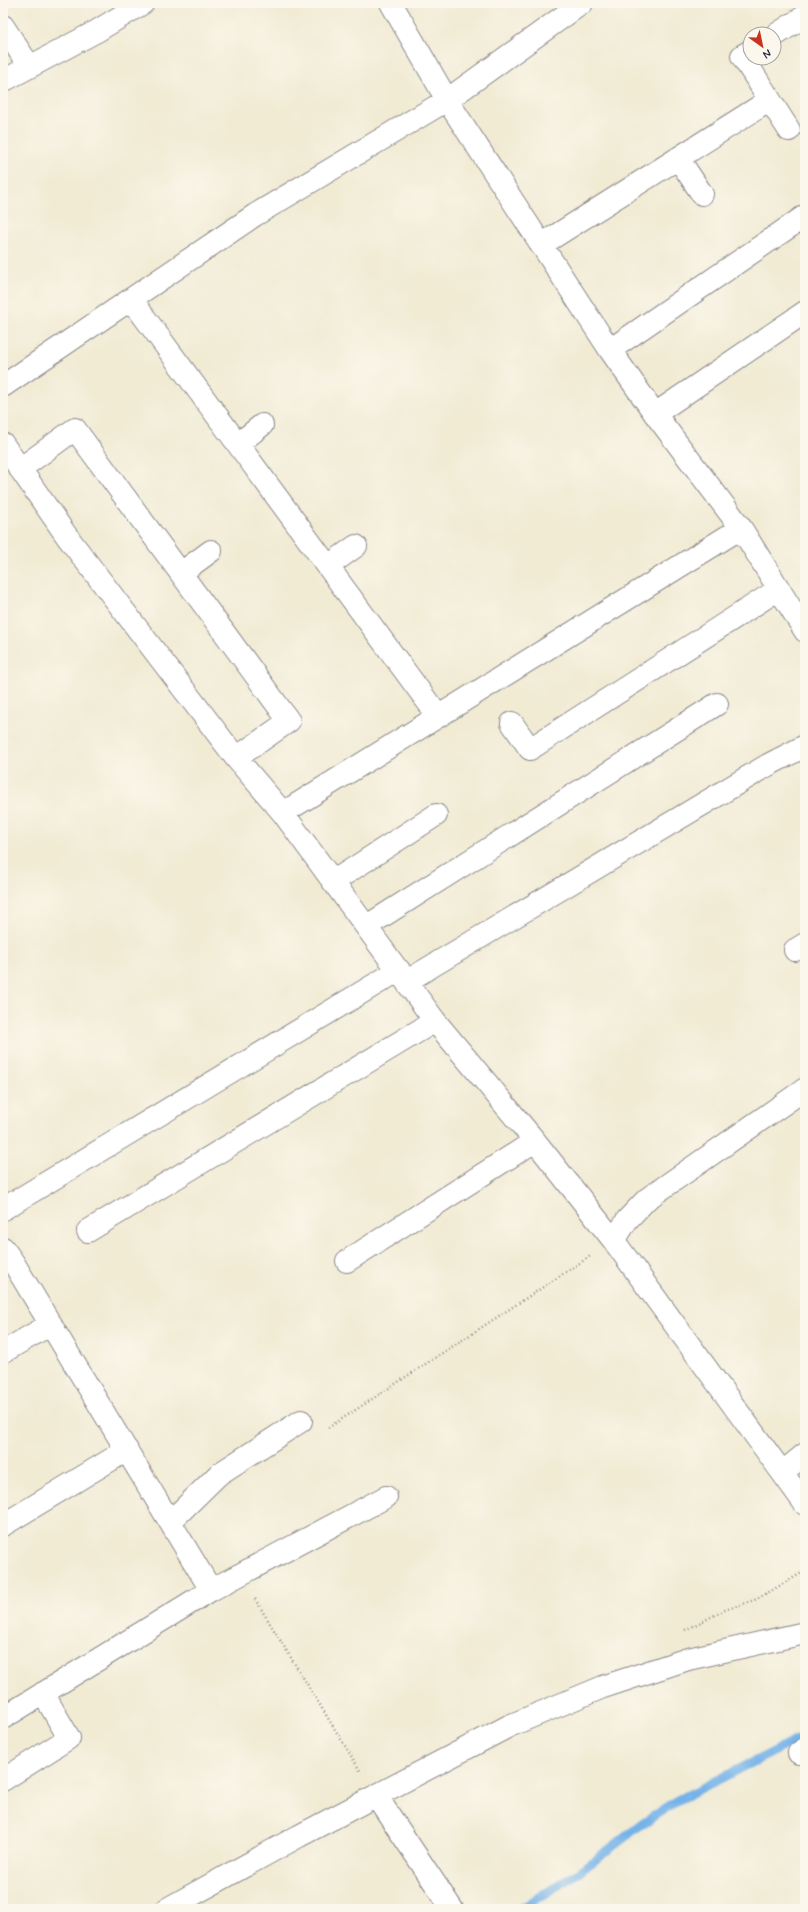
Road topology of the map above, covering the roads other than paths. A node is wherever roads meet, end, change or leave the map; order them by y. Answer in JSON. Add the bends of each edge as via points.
{"nodes":[{"id":1,"x":143,"y":3,"type":"edge"},
{"id":2,"x":391,"y":3,"type":"edge"},
{"id":3,"x":582,"y":3,"type":"edge"},
{"id":4,"x":805,"y":16,"type":"edge"},
{"id":5,"x":3,"y":26,"type":"edge"},
{"id":6,"x":782,"y":31,"type":"edge"},
{"id":7,"x":748,"y":66,"type":"edge"},
{"id":8,"x":30,"y":68,"type":"junction"},
{"id":9,"x":3,"y":81,"type":"edge"},
{"id":10,"x":447,"y":100,"type":"junction"},
{"id":11,"x":770,"y":100,"type":"junction"},
{"id":12,"x":789,"y":130,"type":"dead end"},
{"id":13,"x":678,"y":158,"type":"junction"},
{"id":14,"x":702,"y":194,"type":"dead end"},
{"id":15,"x":805,"y":216,"type":"edge"},
{"id":16,"x":542,"y":245,"type":"junction"},
{"id":17,"x":131,"y":299,"type":"junction"},
{"id":18,"x":805,"y":312,"type":"edge"},
{"id":19,"x":610,"y":350,"type":"junction"},
{"id":20,"x":3,"y":386,"type":"edge"},
{"id":21,"x":655,"y":414,"type":"junction"},
{"id":22,"x":262,"y":425,"type":"dead end"},
{"id":23,"x":3,"y":444,"type":"edge"},
{"id":24,"x":238,"y":444,"type":"junction"},
{"id":25,"x":20,"y":469,"type":"junction"},
{"id":26,"x":741,"y":528,"type":"junction"},
{"id":27,"x":356,"y":546,"type":"dead end"},
{"id":28,"x":211,"y":551,"type":"dead end"},
{"id":29,"x":328,"y":566,"type":"junction"},
{"id":30,"x":181,"y":573,"type":"junction"},
{"id":31,"x":779,"y":589,"type":"junction"},
{"id":32,"x":805,"y":631,"type":"edge"},
{"id":33,"x":717,"y":704,"type":"dead end"},
{"id":34,"x":438,"y":716,"type":"junction"},
{"id":35,"x":512,"y":723,"type":"dead end"},
{"id":36,"x":805,"y":746,"type":"edge"},
{"id":37,"x":236,"y":758,"type":"junction"},
{"id":38,"x":283,"y":812,"type":"junction"},
{"id":39,"x":436,"y":815,"type":"dead end"},
{"id":40,"x":334,"y":882,"type":"junction"},
{"id":41,"x":367,"y":926,"type":"junction"},
{"id":42,"x":403,"y":975,"type":"junction"},
{"id":43,"x":435,"y":1021,"type":"junction"},
{"id":44,"x":805,"y":1089,"type":"edge"},
{"id":45,"x":535,"y":1141,"type":"junction"},
{"id":46,"x":3,"y":1209,"type":"edge"},
{"id":47,"x":88,"y":1231,"type":"dead end"},
{"id":48,"x":614,"y":1241,"type":"junction"},
{"id":49,"x":3,"y":1248,"type":"edge"},
{"id":50,"x":347,"y":1261,"type":"dead end"},
{"id":51,"x":51,"y":1324,"type":"junction"},
{"id":52,"x":3,"y":1352,"type":"edge"},
{"id":53,"x":300,"y":1421,"type":"dead end"},
{"id":54,"x":126,"y":1450,"type":"junction"},
{"id":55,"x":805,"y":1454,"type":"edge"},
{"id":56,"x":783,"y":1472,"type":"junction"},
{"id":57,"x":386,"y":1497,"type":"dead end"},
{"id":58,"x":805,"y":1504,"type":"edge"},
{"id":59,"x":170,"y":1522,"type":"junction"},
{"id":60,"x":3,"y":1525,"type":"edge"},
{"id":61,"x":211,"y":1590,"type":"junction"},
{"id":62,"x":805,"y":1633,"type":"edge"},
{"id":63,"x":43,"y":1693,"type":"junction"},
{"id":64,"x":3,"y":1718,"type":"edge"},
{"id":65,"x":3,"y":1780,"type":"edge"},
{"id":66,"x":377,"y":1797,"type":"junction"},
{"id":67,"x":167,"y":1909,"type":"edge"},
{"id":68,"x":452,"y":1909,"type":"edge"}],
"edges":[{"from":1,"to":8,"type":"street"},
{"from":2,"to":10,"type":"street"},
{"from":3,"to":10,"type":"street"},
{"from":4,"to":6,"type":"street"},
{"from":5,"to":8,"type":"street"},
{"from":7,"to":11,"type":"street"},
{"from":8,"to":9,"type":"street"},
{"from":10,"to":16,"type":"street"},
{"from":10,"to":17,"type":"street","via":[[255,215]]},
{"from":11,"to":12,"type":"street"},
{"from":11,"to":13,"type":"street"},
{"from":13,"to":14,"type":"street"},
{"from":13,"to":16,"type":"street"},
{"from":15,"to":19,"type":"street"},
{"from":16,"to":19,"type":"street"},
{"from":17,"to":20,"type":"street"},
{"from":17,"to":24,"type":"street"},
{"from":18,"to":21,"type":"street"},
{"from":19,"to":21,"type":"street"},
{"from":21,"to":26,"type":"street"},
{"from":22,"to":24,"type":"street"},
{"from":23,"to":25,"type":"street"},
{"from":24,"to":29,"type":"street"},
{"from":25,"to":30,"type":"street","via":[[75,429]]},
{"from":25,"to":37,"type":"street","via":[[66,535]]},
{"from":26,"to":31,"type":"street"},
{"from":26,"to":34,"type":"street"},
{"from":27,"to":29,"type":"street"},
{"from":28,"to":30,"type":"street"},
{"from":29,"to":34,"type":"street"},
{"from":30,"to":37,"type":"street","via":[[289,721]]},
{"from":31,"to":32,"type":"street"},
{"from":31,"to":35,"type":"street","via":[[530,749]]},
{"from":33,"to":41,"type":"street"},
{"from":34,"to":38,"type":"street"},
{"from":36,"to":42,"type":"street"},
{"from":37,"to":38,"type":"street"},
{"from":38,"to":40,"type":"street"},
{"from":39,"to":40,"type":"street"},
{"from":40,"to":41,"type":"street"},
{"from":41,"to":42,"type":"street"},
{"from":42,"to":43,"type":"street"},
{"from":42,"to":46,"type":"street"},
{"from":43,"to":45,"type":"street"},
{"from":43,"to":47,"type":"street"},
{"from":44,"to":48,"type":"street","via":[[647,1199],[627,1220]]},
{"from":45,"to":48,"type":"street"},
{"from":45,"to":50,"type":"street"},
{"from":48,"to":56,"type":"street"},
{"from":49,"to":51,"type":"street"},
{"from":51,"to":52,"type":"street"},
{"from":51,"to":54,"type":"street"},
{"from":53,"to":59,"type":"street","via":[[219,1474]]},
{"from":54,"to":59,"type":"street"},
{"from":54,"to":60,"type":"street"},
{"from":55,"to":56,"type":"street"},
{"from":56,"to":58,"type":"street"},
{"from":57,"to":61,"type":"street"},
{"from":59,"to":61,"type":"street"},
{"from":61,"to":63,"type":"street"},
{"from":62,"to":66,"type":"street","via":[[688,1659],[603,1687],[509,1726]]},
{"from":63,"to":64,"type":"street"},
{"from":63,"to":65,"type":"street","via":[[69,1738]]},
{"from":66,"to":67,"type":"street","via":[[299,1836]]},
{"from":66,"to":68,"type":"street"}]}
